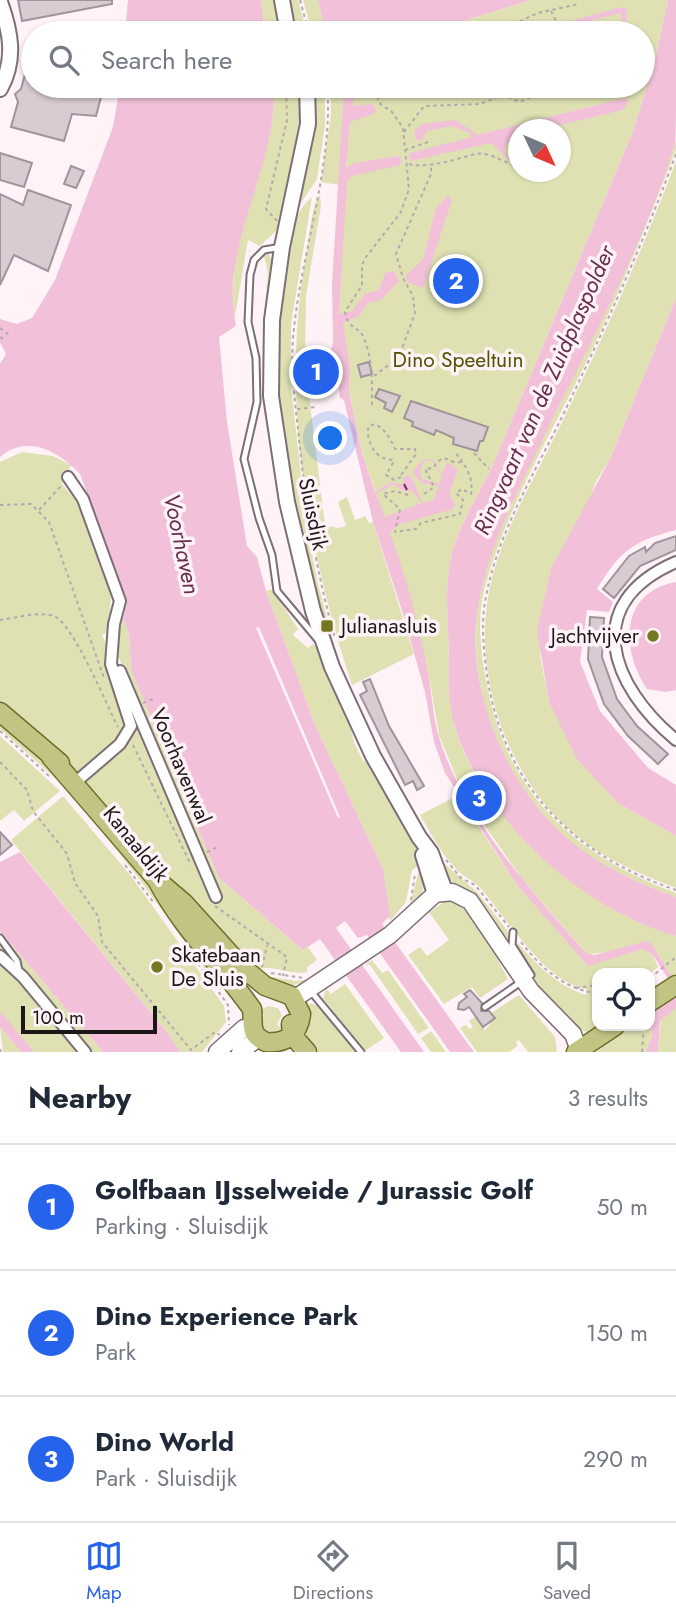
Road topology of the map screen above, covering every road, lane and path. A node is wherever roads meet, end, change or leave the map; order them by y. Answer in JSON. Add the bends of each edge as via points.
{"nodes":[{"id":1,"x":282,"y":0,"type":"edge"},
{"id":2,"x":300,"y":0,"type":"edge"},
{"id":3,"x":0,"y":2,"type":"edge"},
{"id":4,"x":579,"y":4,"type":"dead end"},
{"id":5,"x":550,"y":10,"type":"junction"},
{"id":6,"x":286,"y":21,"type":"edge"},
{"id":7,"x":306,"y":21,"type":"edge"},
{"id":8,"x":524,"y":21,"type":"edge"},
{"id":9,"x":557,"y":21,"type":"edge"},
{"id":10,"x":4,"y":27,"type":"edge"},
{"id":11,"x":0,"y":89,"type":"edge"},
{"id":12,"x":286,"y":98,"type":"edge"},
{"id":13,"x":307,"y":98,"type":"edge"},
{"id":14,"x":327,"y":98,"type":"edge"},
{"id":15,"x":378,"y":98,"type":"edge"},
{"id":16,"x":495,"y":98,"type":"edge"},
{"id":17,"x":510,"y":98,"type":"edge"},
{"id":18,"x":527,"y":98,"type":"edge"},
{"id":19,"x":404,"y":133,"type":"junction"},
{"id":20,"x":430,"y":141,"type":"dead end"},
{"id":21,"x":404,"y":150,"type":"junction"},
{"id":22,"x":676,"y":154,"type":"edge"},
{"id":23,"x":408,"y":164,"type":"junction"},
{"id":24,"x":431,"y":164,"type":"junction"},
{"id":25,"x":508,"y":164,"type":"edge"},
{"id":26,"x":287,"y":222,"type":"junction"},
{"id":27,"x":282,"y":247,"type":"junction"},
{"id":28,"x":0,"y":328,"type":"edge"},
{"id":29,"x":9,"y":335,"type":"dead end"},
{"id":30,"x":0,"y":337,"type":"edge"},
{"id":31,"x":5,"y":340,"type":"dead end"},
{"id":32,"x":374,"y":377,"type":"junction"},
{"id":33,"x":372,"y":405,"type":"dead end"},
{"id":34,"x":317,"y":407,"type":"dead end"},
{"id":35,"x":296,"y":409,"type":"junction"},
{"id":36,"x":454,"y":452,"type":"dead end"},
{"id":37,"x":474,"y":453,"type":"dead end"},
{"id":38,"x":462,"y":461,"type":"junction"},
{"id":39,"x":489,"y":469,"type":"dead end"},
{"id":40,"x":401,"y":476,"type":"joint"},
{"id":41,"x":68,"y":477,"type":"joint"},
{"id":42,"x":424,"y":494,"type":"dead end"},
{"id":43,"x":408,"y":495,"type":"dead end"},
{"id":44,"x":39,"y":510,"type":"dead end"},
{"id":45,"x":416,"y":529,"type":"junction"},
{"id":46,"x":418,"y":536,"type":"dead end"},
{"id":47,"x":676,"y":562,"type":"edge"},
{"id":48,"x":0,"y":621,"type":"edge"},
{"id":49,"x":330,"y":641,"type":"junction"},
{"id":50,"x":111,"y":650,"type":"junction"},
{"id":51,"x":155,"y":698,"type":"dead end"},
{"id":52,"x":140,"y":705,"type":"dead end"},
{"id":53,"x":0,"y":712,"type":"edge"},
{"id":54,"x":0,"y":731,"type":"edge"},
{"id":55,"x":128,"y":735,"type":"junction"},
{"id":56,"x":676,"y":740,"type":"edge"},
{"id":57,"x":177,"y":751,"type":"dead end"},
{"id":58,"x":51,"y":757,"type":"junction"},
{"id":59,"x":162,"y":758,"type":"dead end"},
{"id":60,"x":0,"y":762,"type":"edge"},
{"id":61,"x":150,"y":763,"type":"dead end"},
{"id":62,"x":142,"y":766,"type":"dead end"},
{"id":63,"x":51,"y":779,"type":"dead end"},
{"id":64,"x":77,"y":781,"type":"junction"},
{"id":65,"x":199,"y":804,"type":"dead end"},
{"id":66,"x":184,"y":810,"type":"dead end"},
{"id":67,"x":103,"y":814,"type":"junction"},
{"id":68,"x":218,"y":847,"type":"dead end"},
{"id":69,"x":203,"y":854,"type":"dead end"},
{"id":70,"x":123,"y":862,"type":"dead end"},
{"id":71,"x":436,"y":863,"type":"junction"},
{"id":72,"x":157,"y":880,"type":"junction"},
{"id":73,"x":676,"y":890,"type":"edge"},
{"id":74,"x":440,"y":893,"type":"junction"},
{"id":75,"x":216,"y":897,"type":"dead end"},
{"id":76,"x":156,"y":906,"type":"dead end"},
{"id":77,"x":408,"y":908,"type":"dead end"},
{"id":78,"x":513,"y":932,"type":"dead end"},
{"id":79,"x":0,"y":939,"type":"edge"},
{"id":80,"x":267,"y":943,"type":"dead end"},
{"id":81,"x":0,"y":956,"type":"edge"},
{"id":82,"x":192,"y":956,"type":"dead end"},
{"id":83,"x":676,"y":957,"type":"edge"},
{"id":84,"x":19,"y":974,"type":"junction"},
{"id":85,"x":655,"y":974,"type":"edge"},
{"id":86,"x":283,"y":976,"type":"dead end"},
{"id":87,"x":520,"y":982,"type":"junction"},
{"id":88,"x":314,"y":985,"type":"junction"},
{"id":89,"x":676,"y":985,"type":"edge"},
{"id":90,"x":592,"y":986,"type":"edge"},
{"id":91,"x":575,"y":989,"type":"dead end"},
{"id":92,"x":586,"y":992,"type":"dead end"},
{"id":93,"x":592,"y":993,"type":"edge"},
{"id":94,"x":655,"y":999,"type":"edge"},
{"id":95,"x":292,"y":1001,"type":"junction"},
{"id":96,"x":485,"y":1007,"type":"dead end"},
{"id":97,"x":265,"y":1029,"type":"edge"},
{"id":98,"x":608,"y":1031,"type":"edge"},
{"id":99,"x":644,"y":1031,"type":"edge"},
{"id":100,"x":219,"y":1044,"type":"edge"},
{"id":101,"x":191,"y":1051,"type":"edge"},
{"id":102,"x":579,"y":1051,"type":"edge"},
{"id":103,"x":85,"y":1052,"type":"edge"},
{"id":104,"x":308,"y":1052,"type":"edge"},
{"id":105,"x":361,"y":1052,"type":"edge"},
{"id":106,"x":642,"y":1052,"type":"edge"}],
"edges":[{"from":1,"to":6,"type":"street"},
{"from":2,"to":7,"type":"path"},
{"from":3,"to":10,"type":"street"},
{"from":4,"to":5,"type":"path"},
{"from":5,"to":8,"type":"path"},
{"from":5,"to":9,"type":"path"},
{"from":10,"to":11,"type":"street","via":[[10,62]]},
{"from":12,"to":26,"type":"path","via":[[287,120],[267,209],[275,221]]},
{"from":13,"to":26,"type":"street","name":"Sluisdijk","via":[[308,124]]},
{"from":14,"to":35,"type":"path","name":"Sluisdijk","via":[[328,127],[293,331]]},
{"from":15,"to":19,"type":"path","via":[[398,119]]},
{"from":16,"to":19,"type":"path","via":[[480,104],[424,106]]},
{"from":17,"to":18,"type":"path","via":[[520,102]]},
{"from":19,"to":21,"type":"path"},
{"from":20,"to":21,"type":"path"},
{"from":21,"to":23,"type":"path"},
{"from":22,"to":73,"type":"path","via":[[621,293],[512,517],[487,592],[483,631],[499,727],[534,793],[584,845],[624,869]]},
{"from":23,"to":24,"type":"path"},
{"from":23,"to":32,"type":"path","via":[[407,198],[366,257],[362,285],[345,312],[347,322],[363,336]]},
{"from":24,"to":25,"type":"path","via":[[488,155]]},
{"from":24,"to":32,"type":"path","via":[[431,174],[396,254],[415,313],[399,357]]},
{"from":26,"to":27,"type":"street","name":"Sluisdijk"},
{"from":27,"to":49,"type":"street","name":"Sluisdijk","via":[[272,320],[271,396],[287,502]]},
{"from":27,"to":49,"type":"lane","via":[[264,250],[254,260],[250,275],[248,322],[256,358],[257,402],[244,459],[272,555],[277,591],[304,626]]},
{"from":28,"to":29,"type":"path"},
{"from":30,"to":31,"type":"path"},
{"from":32,"to":33,"type":"path","via":[[370,383]]},
{"from":34,"to":35,"type":"path"},
{"from":35,"to":49,"type":"path","name":"Sluisdijk","via":[[305,506]]},
{"from":36,"to":38,"type":"path"},
{"from":37,"to":39,"type":"path"},
{"from":38,"to":42,"type":"path","via":[[446,458],[423,471],[434,483]]},
{"from":38,"to":45,"type":"path","via":[[470,473],[472,491],[456,493],[463,500],[460,514]]},
{"from":40,"to":40,"type":"path","via":[[394,480],[386,475],[394,461],[374,450],[367,435],[369,426],[382,428],[395,449],[415,449]]},
{"from":41,"to":44,"type":"path"},
{"from":41,"to":50,"type":"street","name":"Voorhavenwal","via":[[83,499],[120,601]]},
{"from":43,"to":45,"type":"path","via":[[384,492],[400,512],[395,532]]},
{"from":45,"to":46,"type":"path"},
{"from":47,"to":56,"type":"street","via":[[641,582],[626,599],[615,628],[615,654],[624,680],[656,723]]},
{"from":48,"to":55,"type":"path","via":[[46,614],[57,617],[120,731]]},
{"from":49,"to":71,"type":"street","name":"Sluisdijk","via":[[368,745]]},
{"from":50,"to":55,"type":"street","name":"Voorhavenwal","via":[[113,671],[130,720]]},
{"from":50,"to":75,"type":"street","name":"Voorhavenwal"},
{"from":51,"to":52,"type":"path"},
{"from":53,"to":58,"type":"main road","name":"Kanaaldijk"},
{"from":54,"to":63,"type":"path"},
{"from":55,"to":64,"type":"street","name":"Voorhavenwal"},
{"from":57,"to":59,"type":"path"},
{"from":58,"to":64,"type":"main road","name":"Kanaaldijk"},
{"from":58,"to":67,"type":"main road","name":"Kanaaldijk"},
{"from":60,"to":101,"type":"path","via":[[27,790],[33,811],[67,854],[75,883],[98,916],[102,942]]},
{"from":61,"to":62,"type":"path"},
{"from":64,"to":67,"type":"main road","name":"Kanaaldijk"},
{"from":65,"to":66,"type":"path"},
{"from":67,"to":72,"type":"main road","name":"Kanaaldijk"},
{"from":68,"to":69,"type":"path"},
{"from":70,"to":76,"type":"path","name":"Kanaaldijk"},
{"from":71,"to":74,"type":"street","name":"Sluisdijk"},
{"from":71,"to":77,"type":"path","via":[[416,872]]},
{"from":72,"to":97,"type":"main road","name":"Kanaaldijk"},
{"from":72,"to":97,"type":"main road","name":"Kanaaldijk","via":[[241,966]]},
{"from":74,"to":87,"type":"main road","via":[[466,897]]},
{"from":74,"to":88,"type":"main road","via":[[374,947]]},
{"from":78,"to":87,"type":"lane","via":[[512,944],[531,975]]},
{"from":79,"to":84,"type":"lane","via":[[18,961]]},
{"from":80,"to":97,"type":"path"},
{"from":81,"to":84,"type":"street"},
{"from":82,"to":100,"type":"path","via":[[223,997],[231,1018]]},
{"from":83,"to":85,"type":"path"},
{"from":84,"to":103,"type":"street"},
{"from":86,"to":88,"type":"path"},
{"from":87,"to":96,"type":"lane"},
{"from":87,"to":102,"type":"main road","via":[[573,1034]]},
{"from":88,"to":95,"type":"main road"},
{"from":88,"to":105,"type":"lane"},
{"from":89,"to":94,"type":"main road"},
{"from":90,"to":91,"type":"path"},
{"from":92,"to":93,"type":"path"},
{"from":95,"to":97,"type":"main road"},
{"from":95,"to":97,"type":"main road","via":[[280,998]]},
{"from":97,"to":100,"type":"main road"},
{"from":97,"to":104,"type":"main road","name":"Kanaaldijk"},
{"from":98,"to":102,"type":"main road"},
{"from":99,"to":106,"type":"path"},
{"from":100,"to":101,"type":"path","via":[[215,1032]]}]}
